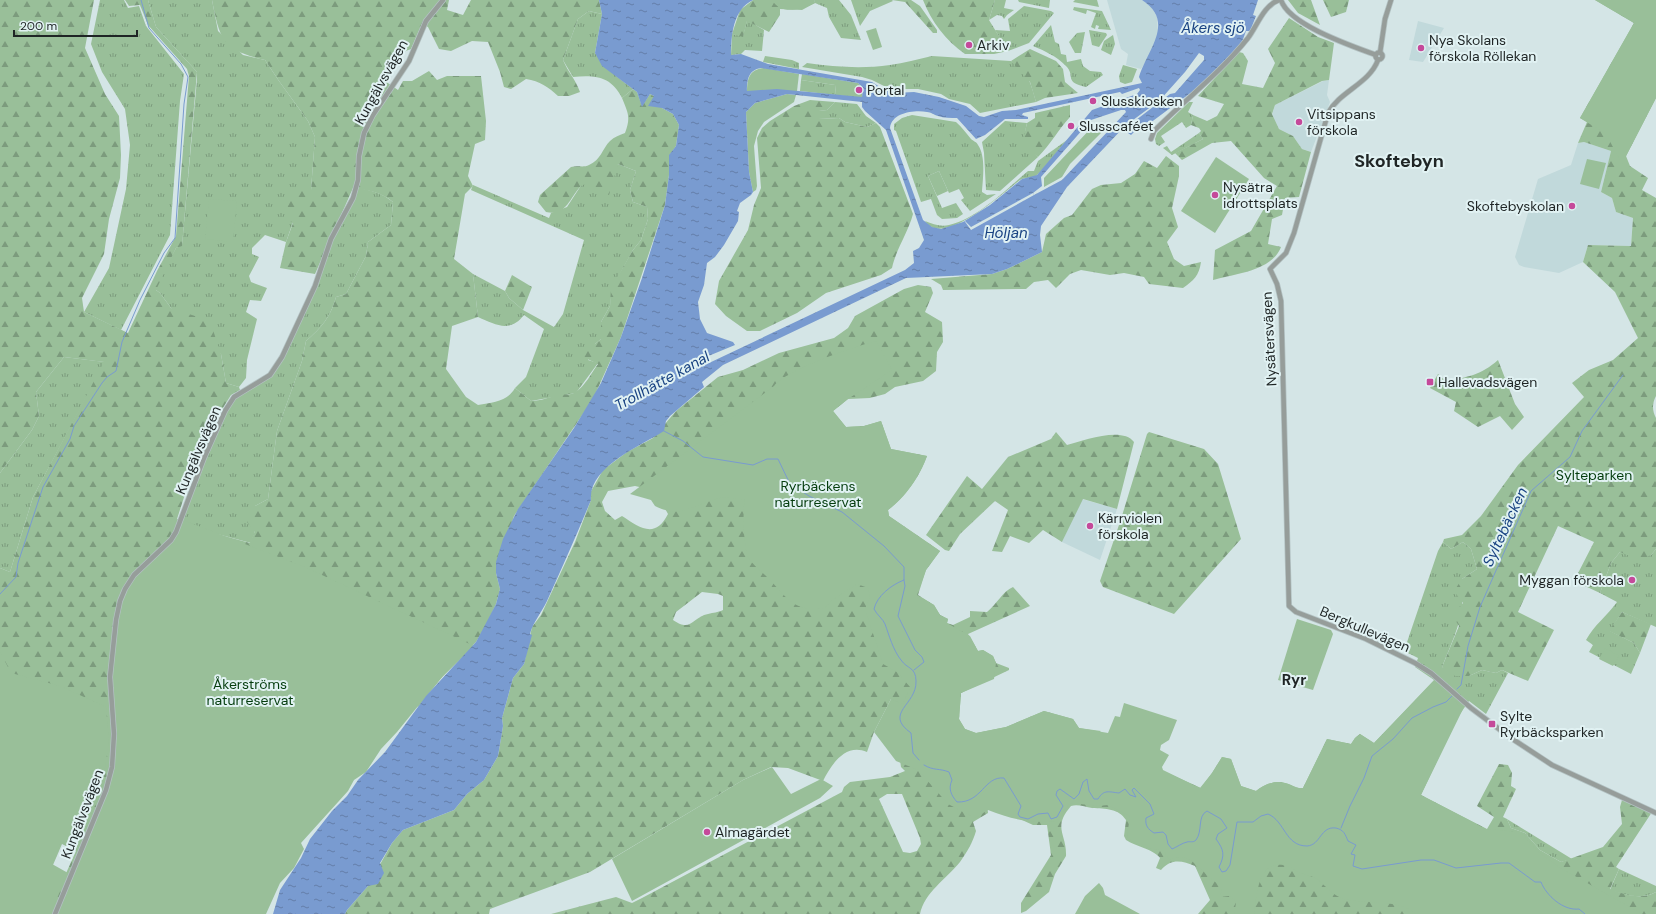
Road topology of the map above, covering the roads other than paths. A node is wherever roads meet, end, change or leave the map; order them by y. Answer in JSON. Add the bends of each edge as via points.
{"nodes":[{"id":1,"x":1280,"y":0,"type":"edge"},
{"id":2,"x":1391,"y":0,"type":"edge"},
{"id":3,"x":442,"y":4,"type":"edge"},
{"id":4,"x":1378,"y":56,"type":"junction"},
{"id":5,"x":1151,"y":139,"type":"dead end"},
{"id":6,"x":1289,"y":606,"type":"joint"},
{"id":7,"x":1656,"y":813,"type":"edge"},
{"id":8,"x":55,"y":914,"type":"edge"}],
"edges":[{"from":1,"to":4,"type":"street","via":[[1288,12],[1303,23],[1334,39]]},
{"from":1,"to":5,"type":"street","via":[[1268,8],[1248,37],[1213,76],[1154,132]]},
{"from":2,"to":4,"type":"street","name":"Nysätersvägen"},
{"from":3,"to":8,"type":"street","name":"Kungälvsvägen","via":[[426,21],[408,61],[373,114],[364,134],[353,198],[332,239],[315,286],[282,357],[270,375],[234,397],[204,458],[176,532],[171,540],[134,575],[125,589],[116,620],[110,672],[114,746],[112,767],[106,790]]},
{"from":4,"to":6,"type":"street","name":"Nysätersvägen","via":[[1372,71],[1336,101],[1328,113],[1294,233],[1286,253],[1270,269],[1281,301]]},
{"from":6,"to":7,"type":"street","name":"Bergkullevägen","via":[[1296,612],[1383,646],[1415,662],[1471,708],[1546,761]]}]}
